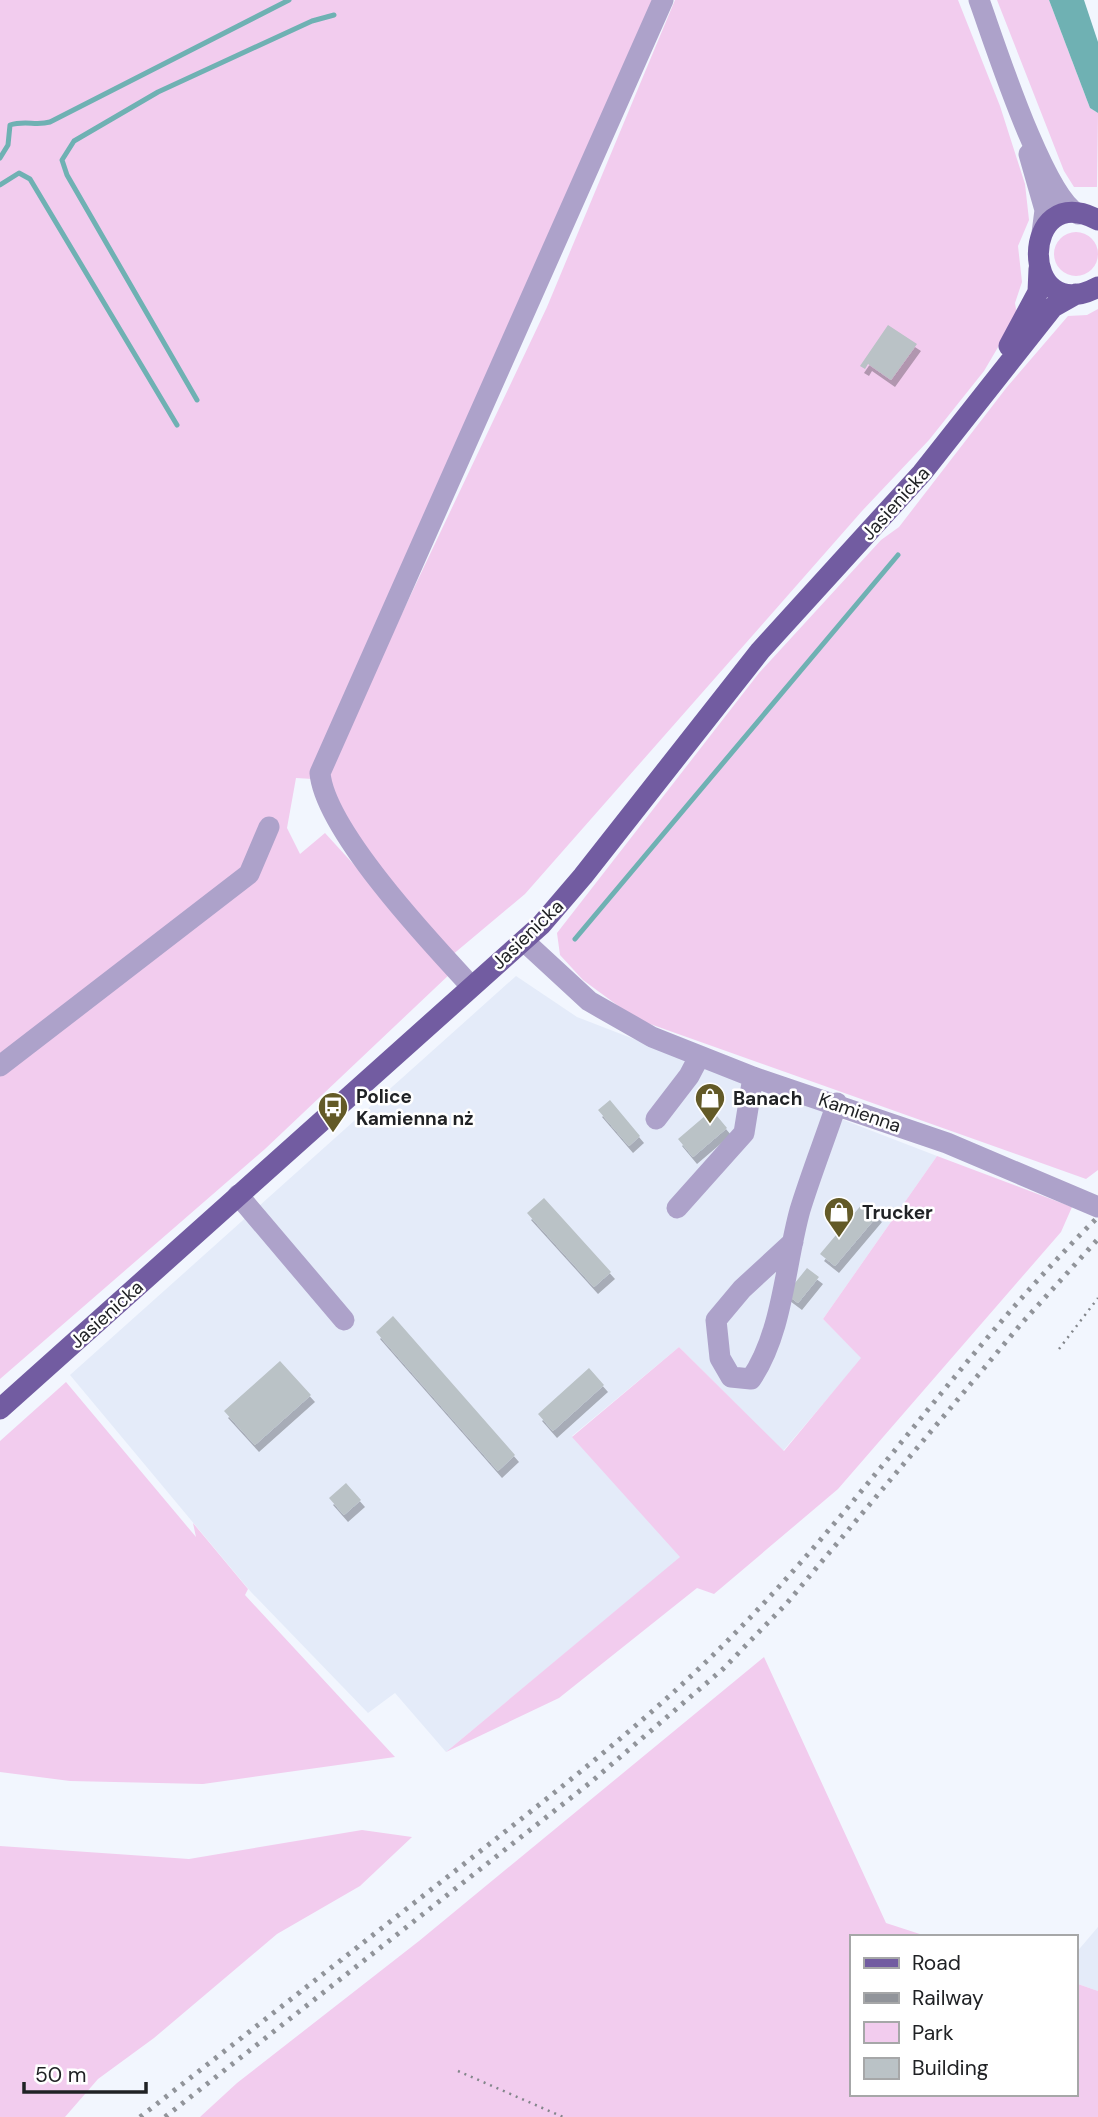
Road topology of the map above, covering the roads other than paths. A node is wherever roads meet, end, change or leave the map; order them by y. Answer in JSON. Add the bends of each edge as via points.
{"nodes":[{"id":1,"x":663,"y":0,"type":"edge"},
{"id":2,"x":979,"y":0,"type":"edge"},
{"id":3,"x":1016,"y":100,"type":"junction"},
{"id":4,"x":1089,"y":214,"type":"edge"},
{"id":5,"x":1042,"y":233,"type":"junction"},
{"id":6,"x":1039,"y":269,"type":"junction"},
{"id":7,"x":1098,"y":287,"type":"edge"},
{"id":8,"x":1076,"y":294,"type":"junction"},
{"id":9,"x":985,"y":392,"type":"junction"},
{"id":10,"x":269,"y":827,"type":"dead end"},
{"id":11,"x":523,"y":941,"type":"junction"},
{"id":12,"x":471,"y":986,"type":"junction"},
{"id":13,"x":699,"y":1057,"type":"junction"},
{"id":14,"x":0,"y":1066,"type":"edge"},
{"id":15,"x":753,"y":1077,"type":"junction"},
{"id":16,"x":837,"y":1103,"type":"junction"},
{"id":17,"x":656,"y":1119,"type":"dead end"},
{"id":18,"x":238,"y":1195,"type":"junction"},
{"id":19,"x":1098,"y":1207,"type":"edge"},
{"id":20,"x":677,"y":1208,"type":"dead end"},
{"id":21,"x":793,"y":1242,"type":"junction"},
{"id":22,"x":344,"y":1320,"type":"dead end"},
{"id":23,"x":0,"y":1409,"type":"edge"}],
"edges":[{"from":1,"to":12,"type":"street","via":[[320,773],[321,792],[335,822],[428,941]]},
{"from":2,"to":3,"type":"street"},
{"from":3,"to":4,"type":"street","via":[[1062,197]]},
{"from":3,"to":5,"type":"street","via":[[1045,210]]},
{"from":4,"to":5,"type":"main road","via":[[1056,219]]},
{"from":5,"to":6,"type":"main road","name":"Jasienicka","via":[[1036,252]]},
{"from":6,"to":8,"type":"main road","via":[[1054,287]]},
{"from":6,"to":9,"type":"main road","name":"Jasienicka","via":[[1038,292]]},
{"from":7,"to":8,"type":"main road","name":"Jasienicka"},
{"from":8,"to":9,"type":"main road","name":"Jasienicka","via":[[1052,307]]},
{"from":9,"to":11,"type":"main road","name":"Jasienicka","via":[[922,473],[760,651],[583,877]]},
{"from":10,"to":14,"type":"street","via":[[249,874]]},
{"from":11,"to":12,"type":"main road","name":"Jasienicka"},
{"from":11,"to":13,"type":"street","name":"Kamienna","via":[[589,1001],[622,1022]]},
{"from":12,"to":18,"type":"main road","name":"Jasienicka"},
{"from":13,"to":15,"type":"street","name":"Kamienna"},
{"from":13,"to":17,"type":"street"},
{"from":15,"to":16,"type":"street","name":"Kamienna"},
{"from":15,"to":20,"type":"street","via":[[744,1133]]},
{"from":16,"to":19,"type":"street","name":"Kamienna","via":[[947,1143]]},
{"from":16,"to":21,"type":"street"},
{"from":18,"to":22,"type":"street"},
{"from":18,"to":23,"type":"main road","name":"Jasienicka"},
{"from":21,"to":21,"type":"street","via":[[765,1359],[751,1379],[731,1377],[720,1358],[716,1320]]}]}
